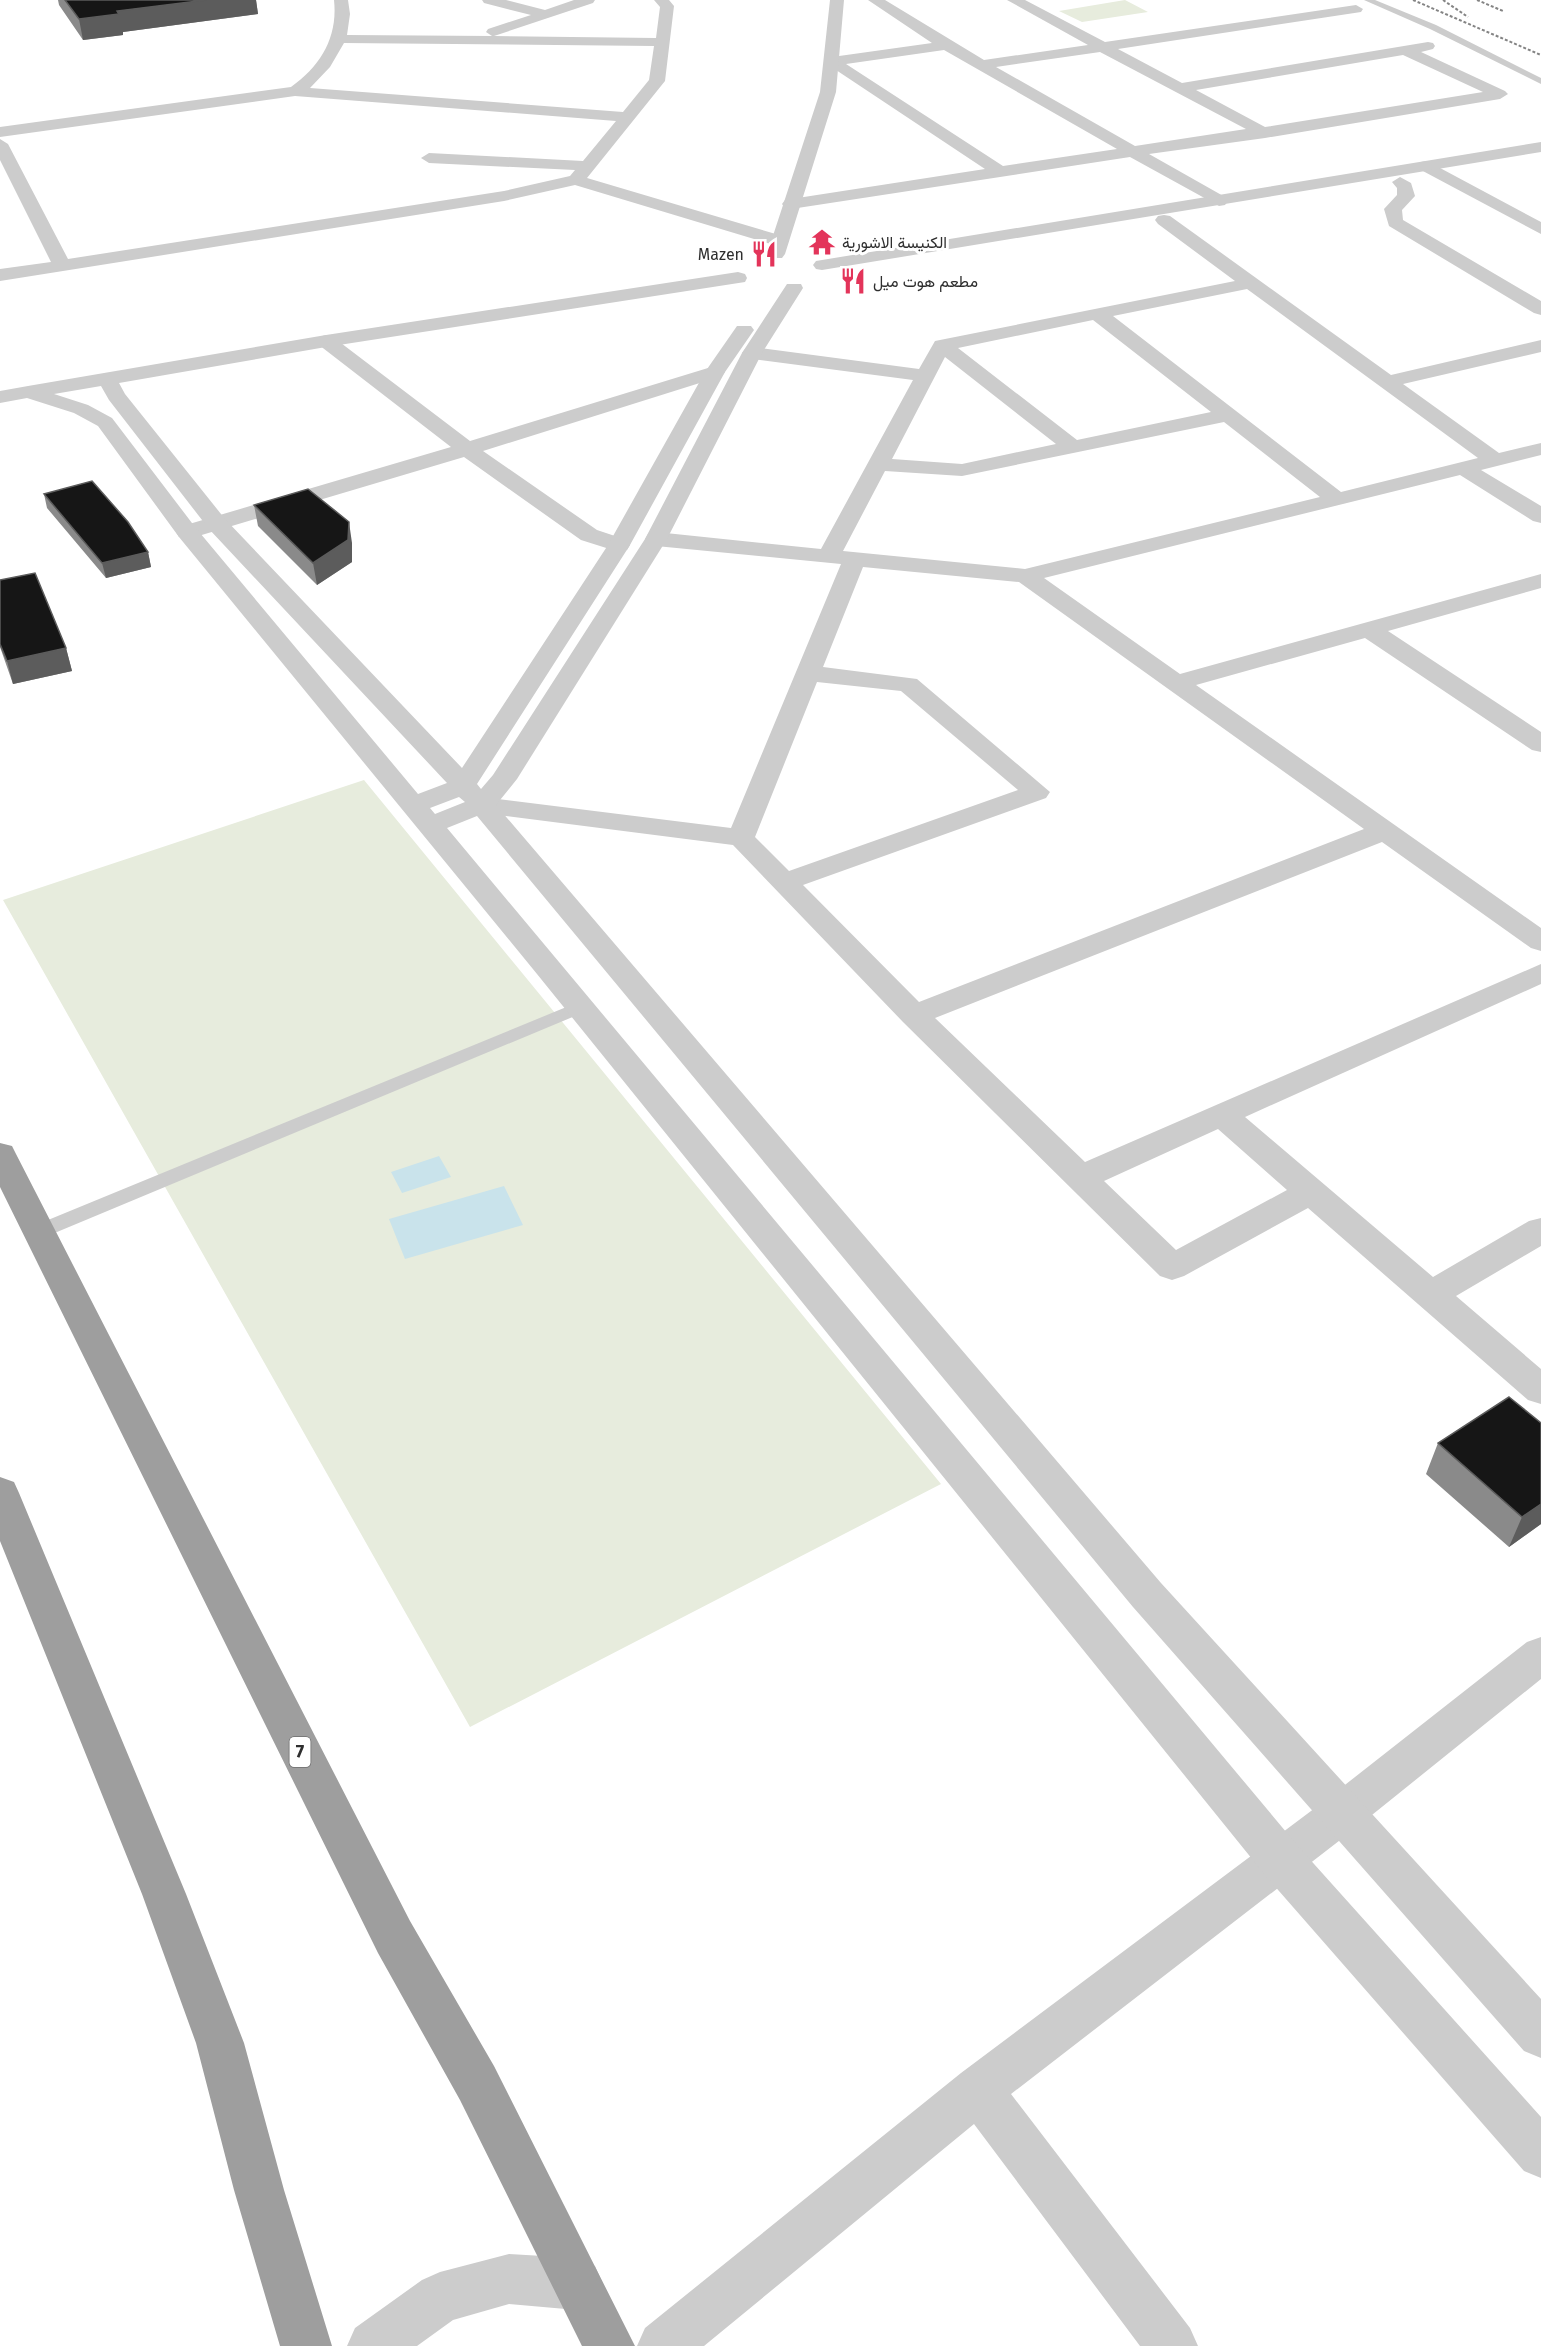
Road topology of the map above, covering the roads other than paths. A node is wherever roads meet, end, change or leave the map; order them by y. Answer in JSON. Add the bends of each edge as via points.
{"nodes":[{"id":1,"x":341,"y":0,"type":"edge"},
{"id":2,"x":489,"y":0,"type":"edge"},
{"id":3,"x":588,"y":0,"type":"edge"},
{"id":4,"x":661,"y":0,"type":"edge"},
{"id":5,"x":837,"y":0,"type":"edge"},
{"id":6,"x":875,"y":0,"type":"edge"},
{"id":7,"x":1014,"y":0,"type":"edge"},
{"id":8,"x":1362,"y":4,"type":"edge"},
{"id":9,"x":545,"y":14,"type":"junction"},
{"id":10,"x":340,"y":39,"type":"junction"},
{"id":11,"x":468,"y":40,"type":"junction"},
{"id":12,"x":662,"y":42,"type":"junction"},
{"id":13,"x":1438,"y":44,"type":"dead end"},
{"id":14,"x":946,"y":45,"type":"junction"},
{"id":15,"x":1102,"y":47,"type":"junction"},
{"id":16,"x":1405,"y":50,"type":"junction"},
{"id":17,"x":832,"y":61,"type":"junction"},
{"id":18,"x":982,"y":65,"type":"junction"},
{"id":19,"x":1541,"y":81,"type":"edge"},
{"id":20,"x":1181,"y":88,"type":"junction"},
{"id":21,"x":295,"y":91,"type":"junction"},
{"id":22,"x":627,"y":117,"type":"junction"},
{"id":23,"x":0,"y":132,"type":"edge"},
{"id":24,"x":1265,"y":133,"type":"junction"},
{"id":25,"x":0,"y":144,"type":"edge"},
{"id":26,"x":1541,"y":147,"type":"edge"},
{"id":27,"x":1131,"y":150,"type":"junction"},
{"id":28,"x":1541,"y":154,"type":"edge"},
{"id":29,"x":429,"y":158,"type":"dead end"},
{"id":30,"x":1435,"y":170,"type":"junction"},
{"id":31,"x":999,"y":171,"type":"junction"},
{"id":32,"x":581,"y":173,"type":"junction"},
{"id":33,"x":1400,"y":182,"type":"junction"},
{"id":34,"x":1219,"y":201,"type":"junction"},
{"id":35,"x":792,"y":204,"type":"junction"},
{"id":36,"x":1164,"y":220,"type":"junction"},
{"id":37,"x":1541,"y":229,"type":"edge"},
{"id":38,"x":778,"y":247,"type":"junction"},
{"id":39,"x":814,"y":263,"type":"junction"},
{"id":40,"x":62,"y":265,"type":"junction"},
{"id":41,"x":0,"y":275,"type":"edge"},
{"id":42,"x":755,"y":275,"type":"junction"},
{"id":43,"x":1251,"y":283,"type":"junction"},
{"id":44,"x":1541,"y":309,"type":"edge"},
{"id":45,"x":1096,"y":313,"type":"junction"},
{"id":46,"x":326,"y":341,"type":"junction"},
{"id":47,"x":942,"y":345,"type":"junction"},
{"id":48,"x":1541,"y":346,"type":"edge"},
{"id":49,"x":752,"y":353,"type":"junction"},
{"id":50,"x":716,"y":372,"type":"junction"},
{"id":51,"x":925,"y":376,"type":"junction"},
{"id":52,"x":107,"y":378,"type":"junction"},
{"id":53,"x":1387,"y":382,"type":"junction"},
{"id":54,"x":9,"y":390,"type":"edge"},
{"id":55,"x":1227,"y":415,"type":"junction"},
{"id":56,"x":1073,"y":447,"type":"junction"},
{"id":57,"x":467,"y":449,"type":"junction"},
{"id":58,"x":1541,"y":449,"type":"edge"},
{"id":59,"x":1496,"y":460,"type":"junction"},
{"id":60,"x":878,"y":464,"type":"junction"},
{"id":61,"x":1463,"y":468,"type":"junction"},
{"id":62,"x":1337,"y":500,"type":"junction"},
{"id":63,"x":1541,"y":516,"type":"edge"},
{"id":64,"x":202,"y":528,"type":"junction"},
{"id":65,"x":656,"y":539,"type":"junction"},
{"id":66,"x":619,"y":545,"type":"junction"},
{"id":67,"x":828,"y":557,"type":"junction"},
{"id":68,"x":855,"y":559,"type":"junction"},
{"id":69,"x":1025,"y":576,"type":"junction"},
{"id":70,"x":1530,"y":584,"type":"edge"},
{"id":71,"x":1541,"y":601,"type":"edge"},
{"id":72,"x":1368,"y":629,"type":"junction"},
{"id":73,"x":808,"y":673,"type":"junction"},
{"id":74,"x":1176,"y":683,"type":"junction"},
{"id":75,"x":1541,"y":744,"type":"edge"},
{"id":76,"x":472,"y":796,"type":"junction"},
{"id":77,"x":421,"y":815,"type":"junction"},
{"id":78,"x":1385,"y":831,"type":"junction"},
{"id":79,"x":741,"y":838,"type":"junction"},
{"id":80,"x":784,"y":882,"type":"junction"},
{"id":81,"x":1541,"y":942,"type":"edge"},
{"id":82,"x":1541,"y":974,"type":"edge"},
{"id":83,"x":581,"y":1007,"type":"junction"},
{"id":84,"x":914,"y":1015,"type":"junction"},
{"id":85,"x":1222,"y":1115,"type":"junction"},
{"id":86,"x":0,"y":1154,"type":"edge"},
{"id":87,"x":1080,"y":1178,"type":"junction"},
{"id":88,"x":1311,"y":1192,"type":"junction"},
{"id":89,"x":1541,"y":1230,"type":"edge"},
{"id":90,"x":38,"y":1232,"type":"junction"},
{"id":91,"x":1430,"y":1295,"type":"junction"},
{"id":92,"x":1541,"y":1390,"type":"edge"},
{"id":93,"x":0,"y":1493,"type":"edge"},
{"id":94,"x":1541,"y":1655,"type":"edge"},
{"id":95,"x":1342,"y":1813,"type":"junction"},
{"id":96,"x":1281,"y":1860,"type":"junction"},
{"id":97,"x":1541,"y":2034,"type":"edge"},
{"id":98,"x":978,"y":2090,"type":"junction"},
{"id":99,"x":1541,"y":2154,"type":"edge"},
{"id":100,"x":578,"y":2284,"type":"junction"},
{"id":101,"x":306,"y":2346,"type":"edge"},
{"id":102,"x":373,"y":2346,"type":"edge"},
{"id":103,"x":609,"y":2346,"type":"edge"},
{"id":104,"x":663,"y":2346,"type":"edge"},
{"id":105,"x":1172,"y":2346,"type":"edge"}],
"edges":[{"from":1,"to":10,"type":"street"},
{"from":2,"to":9,"type":"street"},
{"from":3,"to":9,"type":"street"},
{"from":4,"to":12,"type":"street","via":[[666,6]]},
{"from":5,"to":17,"type":"street"},
{"from":6,"to":14,"type":"street"},
{"from":7,"to":15,"type":"street"},
{"from":8,"to":15,"type":"street"},
{"from":8,"to":19,"type":"lane","via":[[1433,27]]},
{"from":9,"to":11,"type":"street"},
{"from":10,"to":11,"type":"street"},
{"from":10,"to":21,"type":"street","via":[[312,80]]},
{"from":11,"to":12,"type":"street"},
{"from":12,"to":22,"type":"street","via":[[657,81]]},
{"from":13,"to":16,"type":"street"},
{"from":14,"to":17,"type":"street"},
{"from":14,"to":18,"type":"street"},
{"from":15,"to":18,"type":"street"},
{"from":15,"to":20,"type":"street"},
{"from":16,"to":20,"type":"street"},
{"from":16,"to":24,"type":"street","via":[[1500,94]]},
{"from":17,"to":31,"type":"street"},
{"from":17,"to":35,"type":"street","via":[[828,92]]},
{"from":18,"to":27,"type":"street"},
{"from":20,"to":24,"type":"street"},
{"from":21,"to":22,"type":"street"},
{"from":21,"to":23,"type":"street"},
{"from":22,"to":32,"type":"street"},
{"from":24,"to":27,"type":"street"},
{"from":25,"to":40,"type":"street"},
{"from":26,"to":30,"type":"street"},
{"from":27,"to":31,"type":"street"},
{"from":27,"to":34,"type":"street"},
{"from":28,"to":30,"type":"street"},
{"from":29,"to":32,"type":"street"},
{"from":30,"to":33,"type":"street"},
{"from":30,"to":34,"type":"street"},
{"from":30,"to":37,"type":"street"},
{"from":31,"to":35,"type":"street"},
{"from":32,"to":38,"type":"street"},
{"from":32,"to":40,"type":"street","via":[[504,196]]},
{"from":33,"to":36,"type":"street"},
{"from":33,"to":44,"type":"street","via":[[1406,196],[1394,209],[1395,222]]},
{"from":34,"to":39,"type":"street"},
{"from":35,"to":38,"type":"street"},
{"from":36,"to":39,"type":"street"},
{"from":36,"to":43,"type":"street"},
{"from":38,"to":39,"type":"street"},
{"from":38,"to":42,"type":"street"},
{"from":39,"to":42,"type":"street","via":[[814,283]]},
{"from":40,"to":41,"type":"street"},
{"from":42,"to":46,"type":"street"},
{"from":42,"to":49,"type":"street"},
{"from":42,"to":50,"type":"street"},
{"from":42,"to":54,"type":"street"},
{"from":43,"to":45,"type":"street"},
{"from":43,"to":53,"type":"street"},
{"from":45,"to":47,"type":"street"},
{"from":45,"to":55,"type":"street"},
{"from":46,"to":52,"type":"street"},
{"from":46,"to":57,"type":"street"},
{"from":47,"to":51,"type":"street"},
{"from":47,"to":56,"type":"street"},
{"from":48,"to":53,"type":"street"},
{"from":49,"to":51,"type":"street"},
{"from":49,"to":65,"type":"street"},
{"from":50,"to":57,"type":"street"},
{"from":50,"to":66,"type":"street"},
{"from":51,"to":60,"type":"street"},
{"from":52,"to":54,"type":"street"},
{"from":52,"to":64,"type":"street"},
{"from":53,"to":59,"type":"street"},
{"from":54,"to":64,"type":"street","via":[[81,409],[105,422]]},
{"from":55,"to":56,"type":"street"},
{"from":55,"to":62,"type":"street"},
{"from":56,"to":60,"type":"street","via":[[962,470]]},
{"from":57,"to":64,"type":"street"},
{"from":57,"to":66,"type":"street","via":[[589,535]]},
{"from":58,"to":59,"type":"street"},
{"from":59,"to":61,"type":"street"},
{"from":60,"to":67,"type":"street"},
{"from":61,"to":62,"type":"street"},
{"from":61,"to":63,"type":"street"},
{"from":62,"to":69,"type":"street"},
{"from":64,"to":76,"type":"street"},
{"from":64,"to":77,"type":"street"},
{"from":65,"to":67,"type":"street"},
{"from":65,"to":76,"type":"street","via":[[504,779]]},
{"from":66,"to":76,"type":"street"},
{"from":67,"to":68,"type":"street"},
{"from":68,"to":69,"type":"street"},
{"from":68,"to":73,"type":"street"},
{"from":69,"to":74,"type":"street"},
{"from":70,"to":71,"type":"street"},
{"from":70,"to":72,"type":"street"},
{"from":72,"to":74,"type":"street"},
{"from":72,"to":75,"type":"street"},
{"from":73,"to":79,"type":"street"},
{"from":73,"to":80,"type":"street","via":[[908,684],[1037,792]]},
{"from":74,"to":78,"type":"street"},
{"from":76,"to":77,"type":"street"},
{"from":76,"to":79,"type":"street"},
{"from":76,"to":95,"type":"street","via":[[1147,1595]]},
{"from":77,"to":83,"type":"street"},
{"from":78,"to":81,"type":"street"},
{"from":78,"to":84,"type":"street"},
{"from":79,"to":80,"type":"street"},
{"from":80,"to":84,"type":"street"},
{"from":82,"to":85,"type":"street"},
{"from":83,"to":90,"type":"lane"},
{"from":83,"to":96,"type":"street"},
{"from":84,"to":87,"type":"street"},
{"from":85,"to":87,"type":"street"},
{"from":85,"to":88,"type":"street"},
{"from":86,"to":90,"type":"highway","number":"7"},
{"from":87,"to":88,"type":"street","via":[[1172,1267]]},
{"from":88,"to":91,"type":"street"},
{"from":89,"to":91,"type":"street"},
{"from":90,"to":100,"type":"highway","number":"7","via":[[394,1937],[477,2083]]},
{"from":91,"to":92,"type":"street"},
{"from":93,"to":101,"type":"highway","via":[[164,1894],[220,2043]]},
{"from":94,"to":95,"type":"street"},
{"from":95,"to":96,"type":"street"},
{"from":95,"to":97,"type":"street"},
{"from":96,"to":98,"type":"street"},
{"from":96,"to":99,"type":"street"},
{"from":98,"to":104,"type":"street"},
{"from":98,"to":105,"type":"street"},
{"from":100,"to":102,"type":"street","via":[[509,2279],[440,2298]]},
{"from":100,"to":103,"type":"highway","number":"7"}]}
